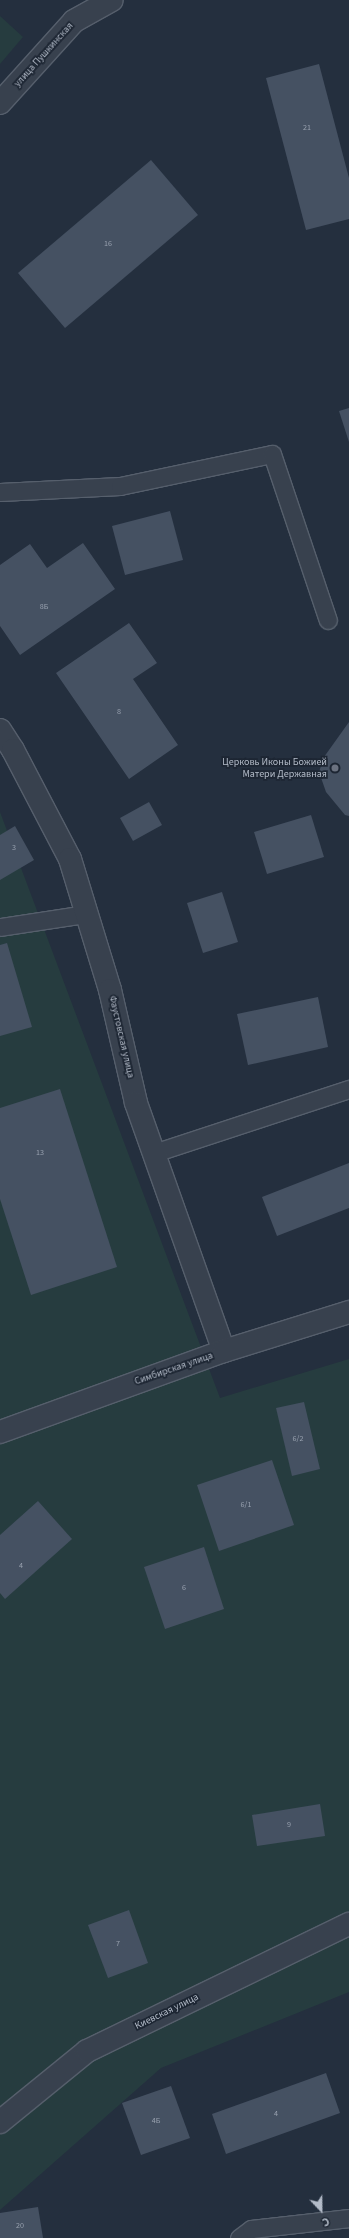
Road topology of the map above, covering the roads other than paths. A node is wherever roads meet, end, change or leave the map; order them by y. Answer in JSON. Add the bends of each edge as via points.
{"nodes":[{"id":1,"x":112,"y":0,"type":"edge"},
{"id":2,"x":0,"y":103,"type":"edge"},
{"id":3,"x":0,"y":492,"type":"edge"},
{"id":4,"x":328,"y":620,"type":"dead end"},
{"id":5,"x":0,"y":730,"type":"edge"},
{"id":6,"x":86,"y":914,"type":"junction"},
{"id":7,"x":0,"y":927,"type":"edge"},
{"id":8,"x":349,"y":1089,"type":"edge"},
{"id":9,"x":154,"y":1153,"type":"junction"},
{"id":10,"x":349,"y":1312,"type":"edge"},
{"id":11,"x":224,"y":1351,"type":"junction"},
{"id":12,"x":0,"y":1432,"type":"edge"},
{"id":13,"x":349,"y":1924,"type":"edge"},
{"id":14,"x":0,"y":2122,"type":"edge"},
{"id":15,"x":349,"y":2218,"type":"edge"},
{"id":16,"x":239,"y":2238,"type":"edge"}],
"edges":[{"from":1,"to":2,"type":"street","name":"улица Пушкинская","via":[[74,21]]},
{"from":3,"to":4,"type":"lane","via":[[120,486],[272,454]]},
{"from":5,"to":6,"type":"street","name":"Фаустовская улица","via":[[70,859]]},
{"from":6,"to":7,"type":"lane"},
{"from":6,"to":9,"type":"street","name":"Фаустовская улица","via":[[110,990],[136,1104]]},
{"from":8,"to":9,"type":"lane"},
{"from":9,"to":11,"type":"street","name":"Фаустовская улица"},
{"from":10,"to":11,"type":"street","name":"Симбирская улица"},
{"from":11,"to":12,"type":"street","name":"Симбирская улица"},
{"from":13,"to":14,"type":"street","name":"Киевская улица","via":[[87,2050]]},
{"from":15,"to":16,"type":"lane","via":[[251,2229]]}]}
